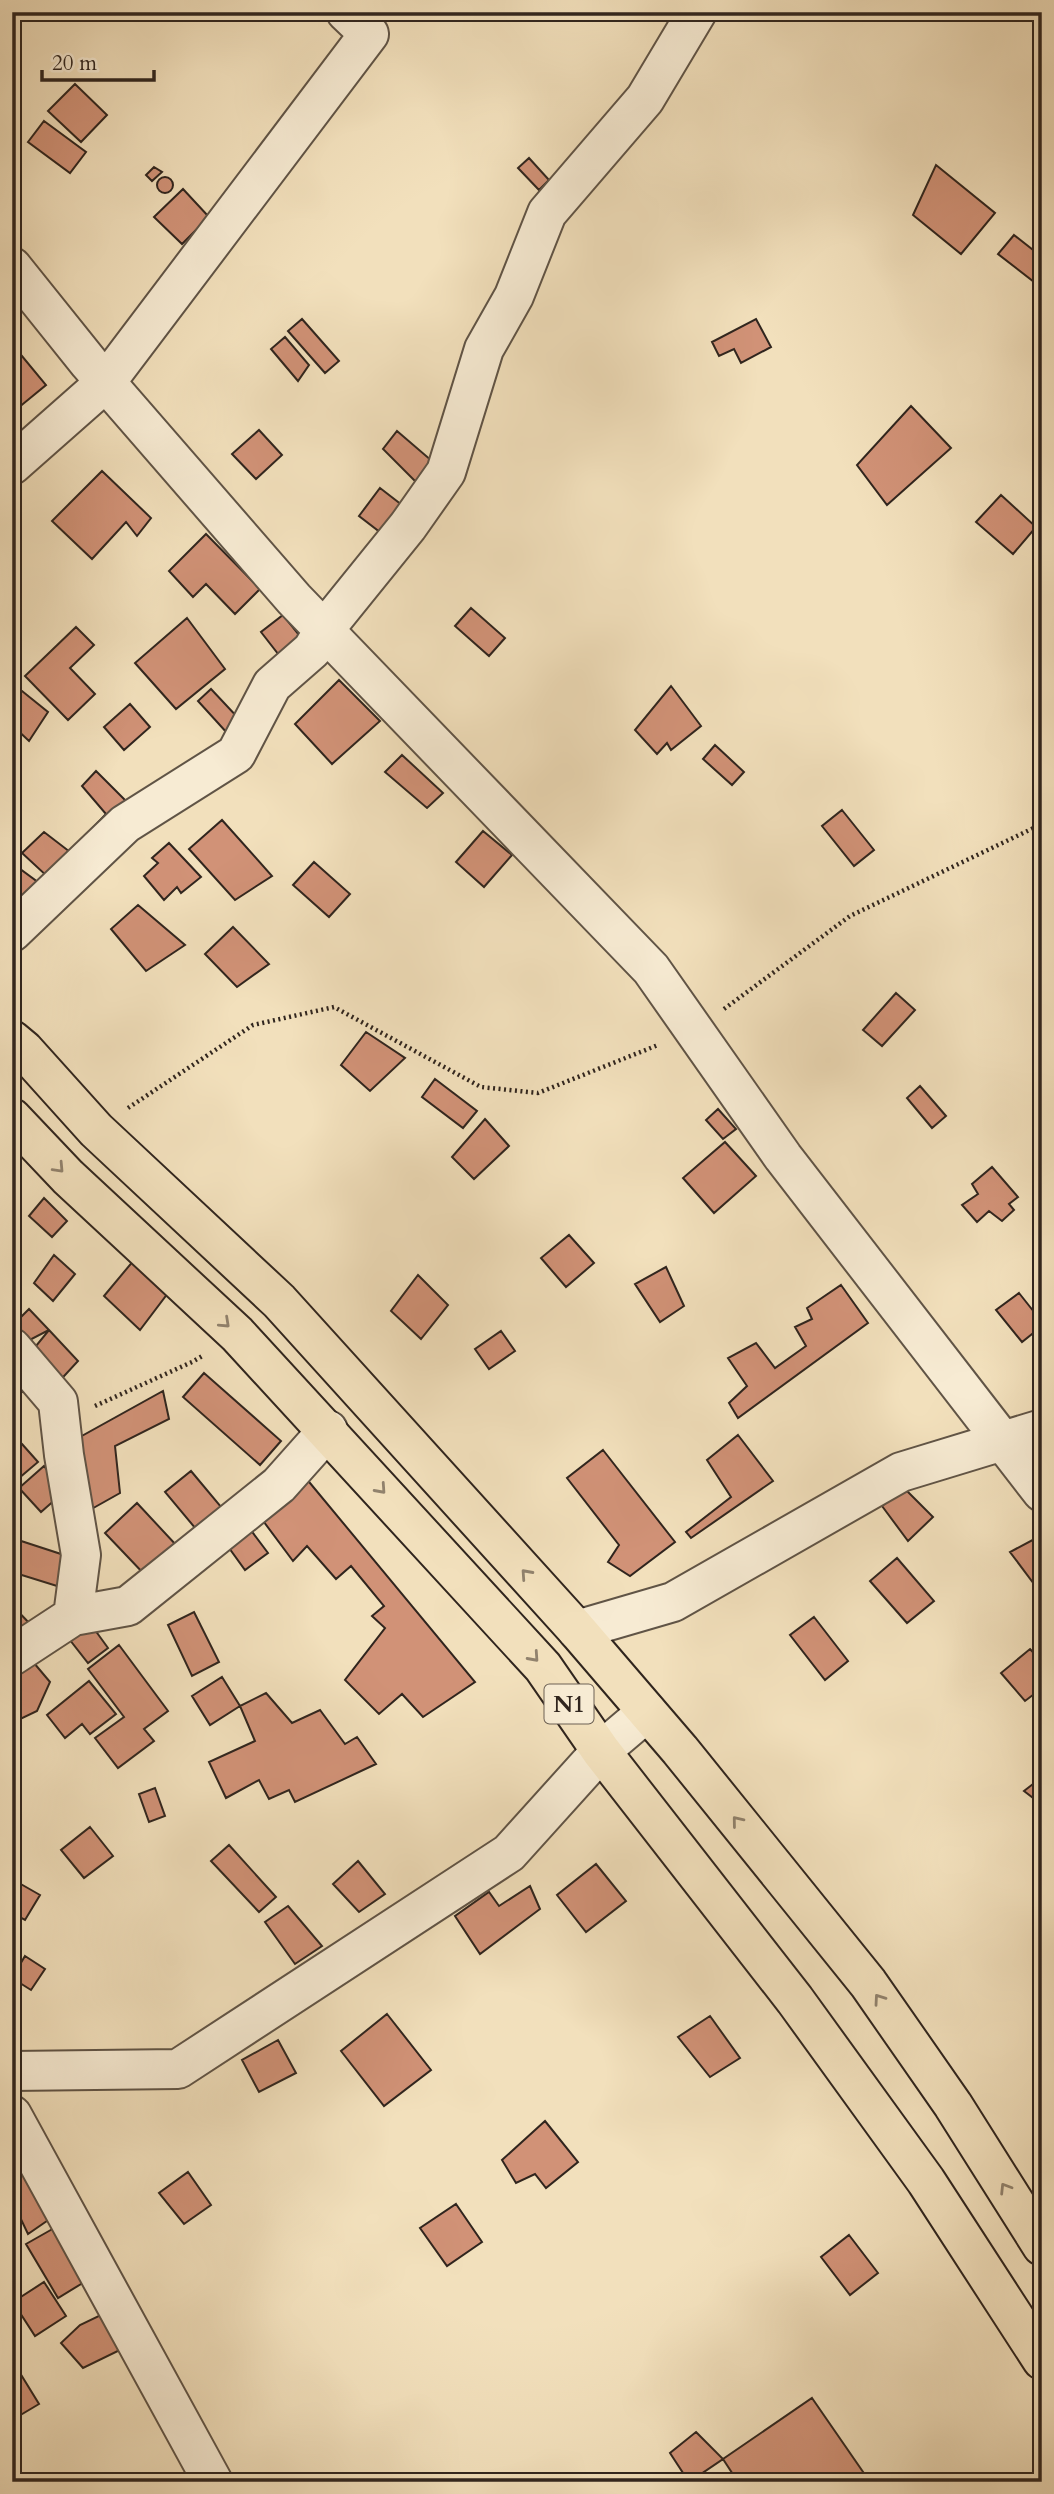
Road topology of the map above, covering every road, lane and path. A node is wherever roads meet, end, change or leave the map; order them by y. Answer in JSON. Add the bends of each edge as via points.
{"nodes":[{"id":1,"x":346,"y":12,"type":"edge"},
{"id":2,"x":697,"y":12,"type":"edge"},
{"id":3,"x":12,"y":267,"type":"edge"},
{"id":4,"x":106,"y":382,"type":"junction"},
{"id":5,"x":12,"y":465,"type":"edge"},
{"id":6,"x":324,"y":630,"type":"junction"},
{"id":7,"x":1042,"y":824,"type":"edge"},
{"id":8,"x":12,"y":932,"type":"edge"},
{"id":9,"x":695,"y":1031,"type":"junction"},
{"id":10,"x":12,"y":1040,"type":"edge"},
{"id":11,"x":12,"y":1118,"type":"edge"},
{"id":12,"x":96,"y":1130,"type":"junction"},
{"id":13,"x":237,"y":1334,"type":"junction"},
{"id":14,"x":12,"y":1348,"type":"edge"},
{"id":15,"x":60,"y":1421,"type":"junction"},
{"id":16,"x":1042,"y":1429,"type":"edge"},
{"id":17,"x":328,"y":1430,"type":"junction"},
{"id":18,"x":1002,"y":1442,"type":"junction"},
{"id":19,"x":1042,"y":1492,"type":"edge"},
{"id":20,"x":73,"y":1616,"type":"junction"},
{"id":21,"x":577,"y":1630,"type":"junction"},
{"id":22,"x":12,"y":1657,"type":"edge"},
{"id":23,"x":647,"y":1712,"type":"junction"},
{"id":24,"x":601,"y":1751,"type":"junction"},
{"id":25,"x":12,"y":2071,"type":"edge"},
{"id":26,"x":12,"y":2115,"type":"edge"},
{"id":27,"x":1042,"y":2246,"type":"edge"},
{"id":28,"x":1042,"y":2360,"type":"edge"},
{"id":29,"x":213,"y":2482,"type":"edge"}],
"edges":[{"from":1,"to":4,"type":"street","via":[[369,33]]},
{"from":2,"to":6,"type":"street","via":[[645,99],[547,213],[514,296],[484,349],[446,472]]},
{"from":3,"to":4,"type":"street"},
{"from":4,"to":5,"type":"street"},
{"from":4,"to":6,"type":"street"},
{"from":6,"to":8,"type":"street","via":[[312,650],[272,685],[236,754],[125,824]]},
{"from":6,"to":9,"type":"street","via":[[651,969]]},
{"from":7,"to":9,"type":"path","via":[[850,916]]},
{"from":9,"to":12,"type":"path","via":[[538,1093],[481,1087],[334,1007],[253,1025]]},
{"from":9,"to":18,"type":"street","via":[[783,1157]]},
{"from":10,"to":12,"type":"main road","number":"N1"},
{"from":11,"to":13,"type":"main road","number":"N1","one_way":true,"via":[[68,1177]]},
{"from":21,"to":12,"type":"main road","number":"N1","one_way":true,"via":[[279,1301]]},
{"from":13,"to":15,"type":"path","via":[[191,1362]]},
{"from":13,"to":17,"type":"main road","number":"N1"},
{"from":14,"to":15,"type":"street","via":[[58,1402]]},
{"from":15,"to":20,"type":"street","via":[[81,1555]]},
{"from":16,"to":18,"type":"street"},
{"from":17,"to":20,"type":"street","via":[[279,1485],[128,1606]]},
{"from":17,"to":24,"type":"main road","number":"N1","one_way":true,"via":[[543,1667]]},
{"from":18,"to":19,"type":"street"},
{"from":18,"to":21,"type":"street","via":[[901,1472],[673,1602]]},
{"from":20,"to":22,"type":"street"},
{"from":21,"to":23,"type":"main road","number":"N1"},
{"from":23,"to":24,"type":"street"},
{"from":27,"to":23,"type":"main road","number":"N1","one_way":true,"via":[[953,2105],[868,1983]]},
{"from":24,"to":25,"type":"street","via":[[509,1853],[178,2069]]},
{"from":24,"to":28,"type":"main road","number":"N1","via":[[795,2000],[926,2181]]},
{"from":26,"to":29,"type":"street"}]}
